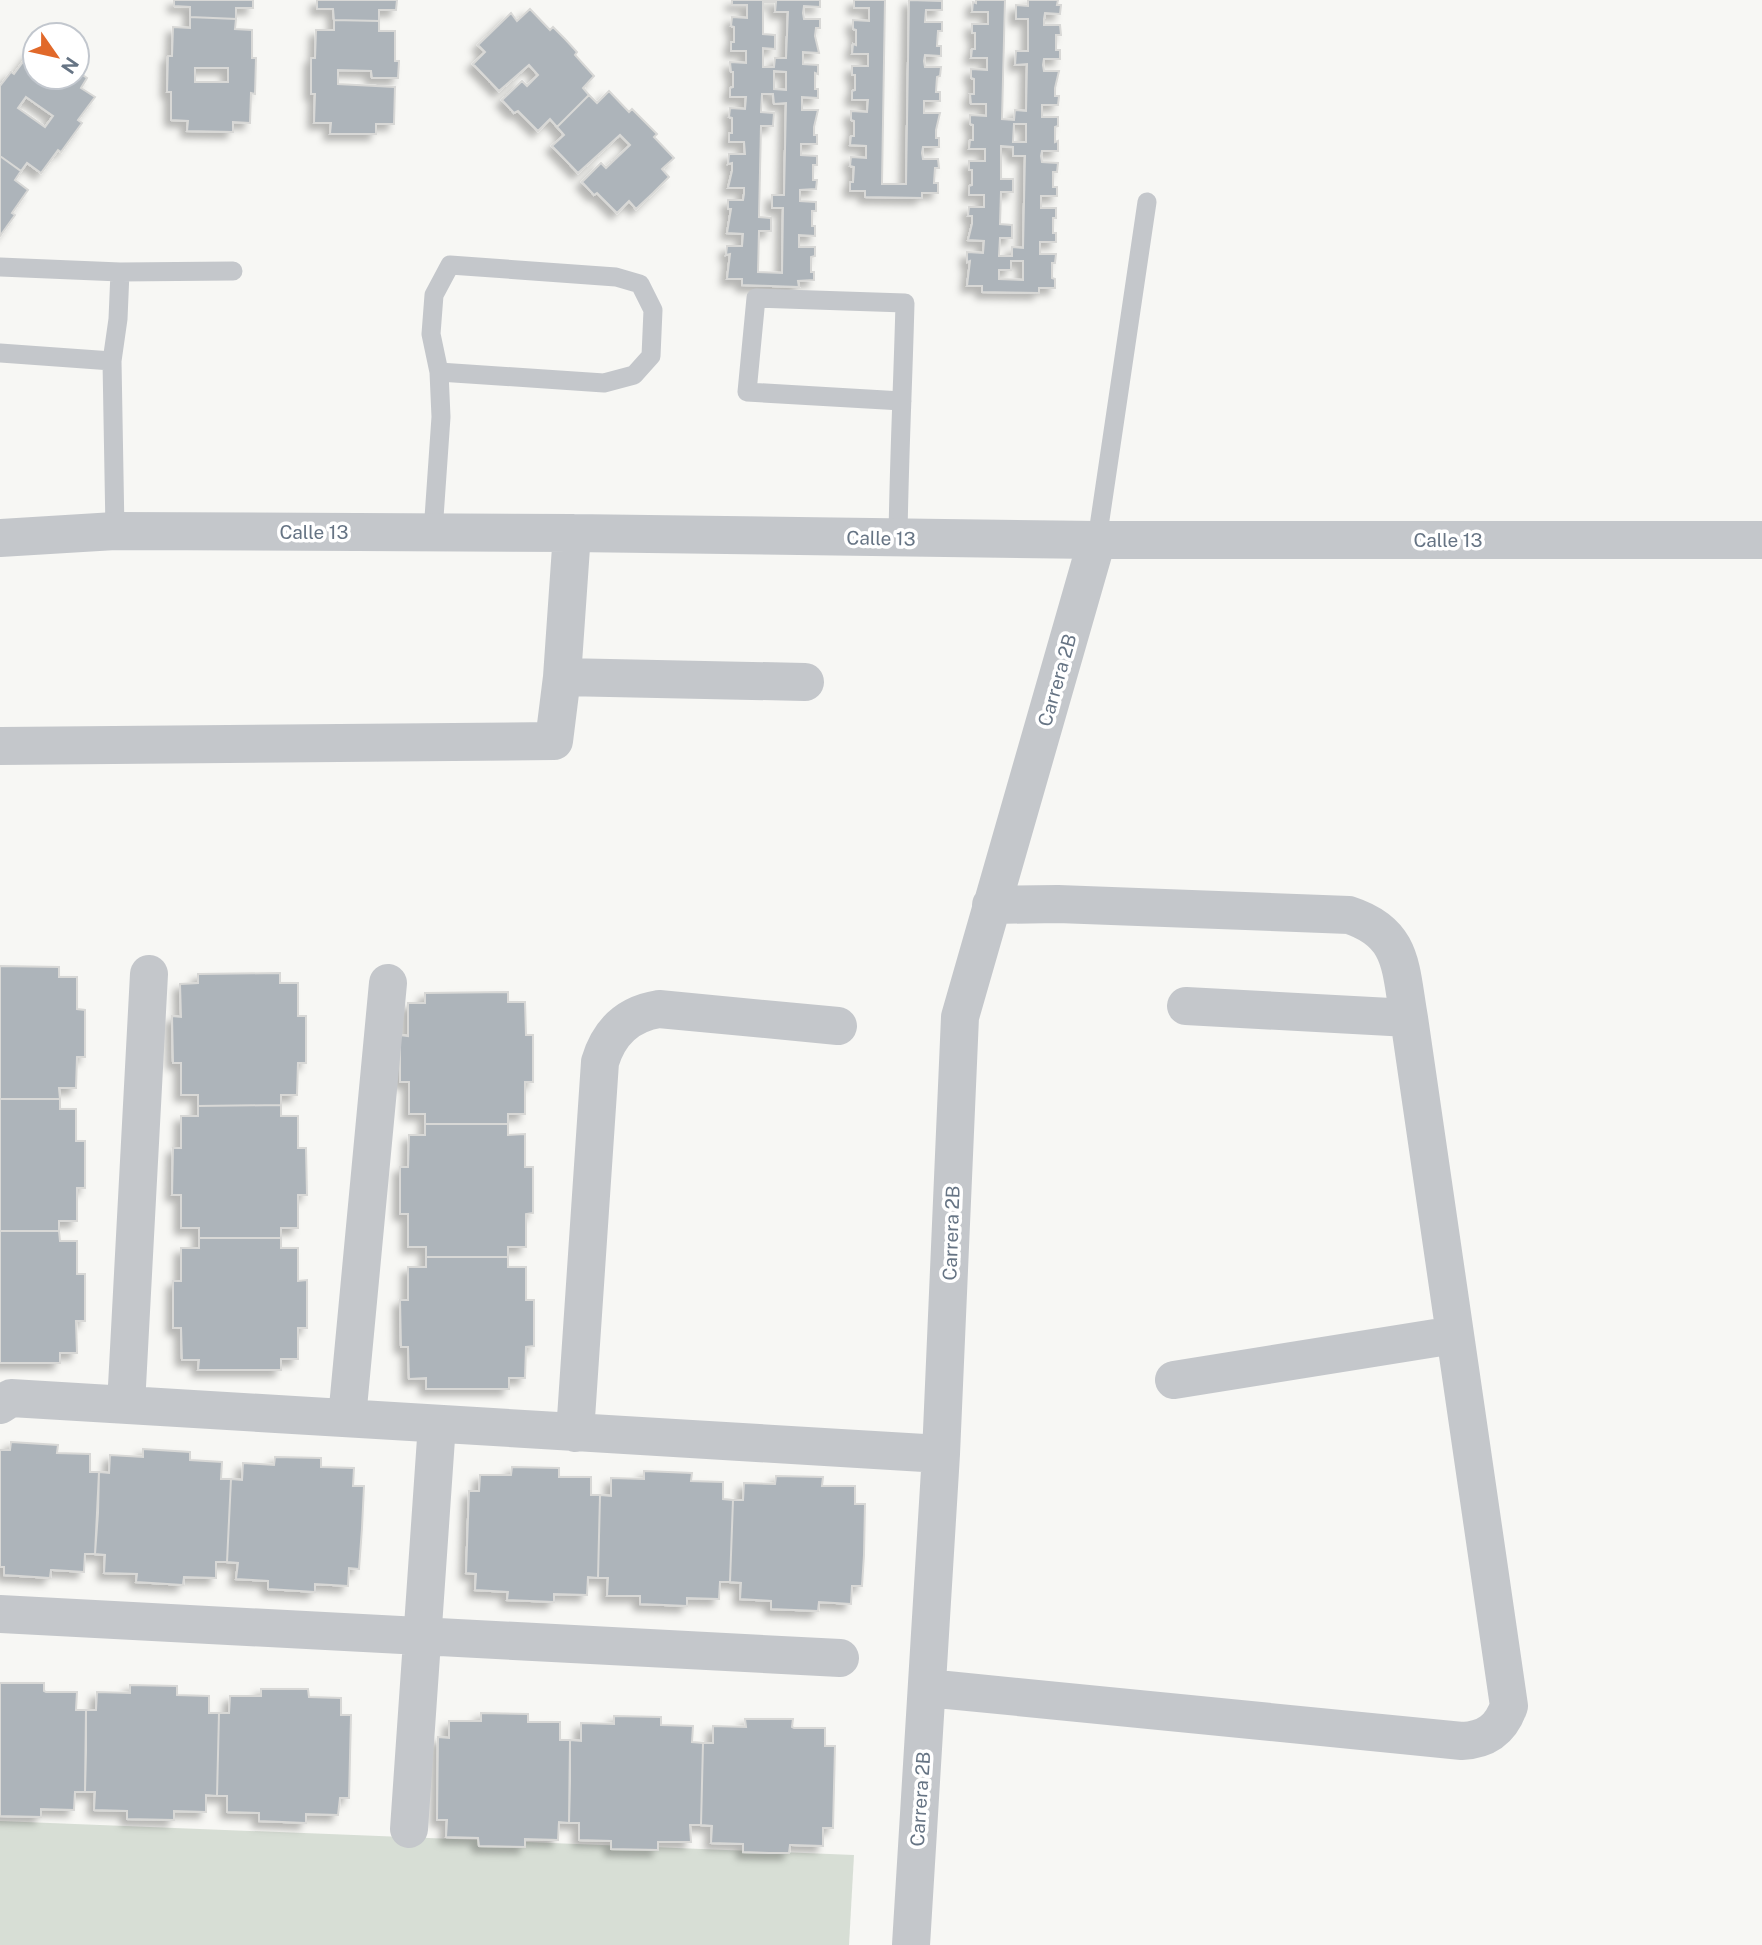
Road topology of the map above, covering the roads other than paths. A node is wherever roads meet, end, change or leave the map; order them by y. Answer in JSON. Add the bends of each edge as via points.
{"nodes":[{"id":1,"x":1147,"y":202,"type":"dead end"},
{"id":2,"x":0,"y":267,"type":"edge"},
{"id":3,"x":233,"y":271,"type":"dead end"},
{"id":4,"x":120,"y":272,"type":"junction"},
{"id":5,"x":0,"y":353,"type":"edge"},
{"id":6,"x":112,"y":361,"type":"junction"},
{"id":7,"x":439,"y":372,"type":"junction"},
{"id":8,"x":902,"y":401,"type":"junction"},
{"id":9,"x":115,"y":531,"type":"junction"},
{"id":10,"x":433,"y":532,"type":"junction"},
{"id":11,"x":572,"y":533,"type":"junction"},
{"id":12,"x":0,"y":538,"type":"edge"},
{"id":13,"x":898,"y":538,"type":"junction"},
{"id":14,"x":1097,"y":540,"type":"junction"},
{"id":15,"x":1762,"y":540,"type":"edge"},
{"id":16,"x":562,"y":677,"type":"junction"},
{"id":17,"x":805,"y":682,"type":"dead end"},
{"id":18,"x":0,"y":746,"type":"edge"},
{"id":19,"x":991,"y":905,"type":"junction"},
{"id":20,"x":149,"y":974,"type":"dead end"},
{"id":21,"x":388,"y":983,"type":"dead end"},
{"id":22,"x":1186,"y":1006,"type":"dead end"},
{"id":23,"x":1409,"y":1018,"type":"junction"},
{"id":24,"x":838,"y":1026,"type":"dead end"},
{"id":25,"x":1454,"y":1335,"type":"junction"},
{"id":26,"x":1174,"y":1380,"type":"dead end"},
{"id":27,"x":0,"y":1405,"type":"edge"},
{"id":28,"x":126,"y":1405,"type":"junction"},
{"id":29,"x":347,"y":1418,"type":"junction"},
{"id":30,"x":437,"y":1424,"type":"junction"},
{"id":31,"x":575,"y":1433,"type":"junction"},
{"id":32,"x":941,"y":1454,"type":"junction"},
{"id":33,"x":0,"y":1614,"type":"edge"},
{"id":34,"x":422,"y":1636,"type":"junction"},
{"id":35,"x":840,"y":1658,"type":"dead end"},
{"id":36,"x":927,"y":1688,"type":"junction"},
{"id":37,"x":409,"y":1829,"type":"dead end"},
{"id":38,"x":911,"y":1945,"type":"edge"}],
"edges":[{"from":1,"to":14,"type":"lane"},
{"from":2,"to":4,"type":"lane"},
{"from":3,"to":4,"type":"lane"},
{"from":4,"to":6,"type":"lane"},
{"from":5,"to":6,"type":"lane"},
{"from":6,"to":9,"type":"lane"},
{"from":7,"to":7,"type":"lane","via":[[604,383],[634,376],[651,356],[653,310],[640,284],[615,277],[450,265],[434,295],[431,334]]},
{"from":7,"to":10,"type":"lane","via":[[441,417]]},
{"from":8,"to":8,"type":"lane","via":[[905,303],[756,298],[747,392]]},
{"from":8,"to":13,"type":"lane"},
{"from":9,"to":10,"type":"street","name":"Calle 13"},
{"from":9,"to":12,"type":"street","name":"Calle 13"},
{"from":10,"to":11,"type":"street","name":"Calle 13"},
{"from":11,"to":13,"type":"street","name":"Calle 13"},
{"from":11,"to":16,"type":"street"},
{"from":13,"to":14,"type":"street","name":"Calle 13"},
{"from":14,"to":15,"type":"street","name":"Calle 13"},
{"from":14,"to":19,"type":"street","name":"Carrera 2B"},
{"from":16,"to":17,"type":"street"},
{"from":16,"to":18,"type":"street","via":[[554,741]]},
{"from":19,"to":23,"type":"street","via":[[1349,915],[1378,928],[1394,949]]},
{"from":19,"to":32,"type":"street","name":"Carrera 2B","via":[[960,1017]]},
{"from":20,"to":28,"type":"street"},
{"from":21,"to":29,"type":"street"},
{"from":22,"to":23,"type":"street"},
{"from":23,"to":25,"type":"street"},
{"from":24,"to":31,"type":"street","via":[[659,1009],[632,1018],[611,1037],[600,1062]]},
{"from":25,"to":26,"type":"street"},
{"from":25,"to":36,"type":"street","via":[[1509,1706],[1504,1720],[1485,1737],[1462,1741]]},
{"from":27,"to":28,"type":"street","via":[[11,1398]]},
{"from":28,"to":29,"type":"street"},
{"from":29,"to":30,"type":"street"},
{"from":30,"to":31,"type":"street"},
{"from":30,"to":34,"type":"street"},
{"from":31,"to":32,"type":"street"},
{"from":32,"to":36,"type":"street","name":"Carrera 2B"},
{"from":33,"to":34,"type":"street"},
{"from":34,"to":35,"type":"street"},
{"from":34,"to":37,"type":"street"},
{"from":36,"to":38,"type":"street","name":"Carrera 2B"}]}
